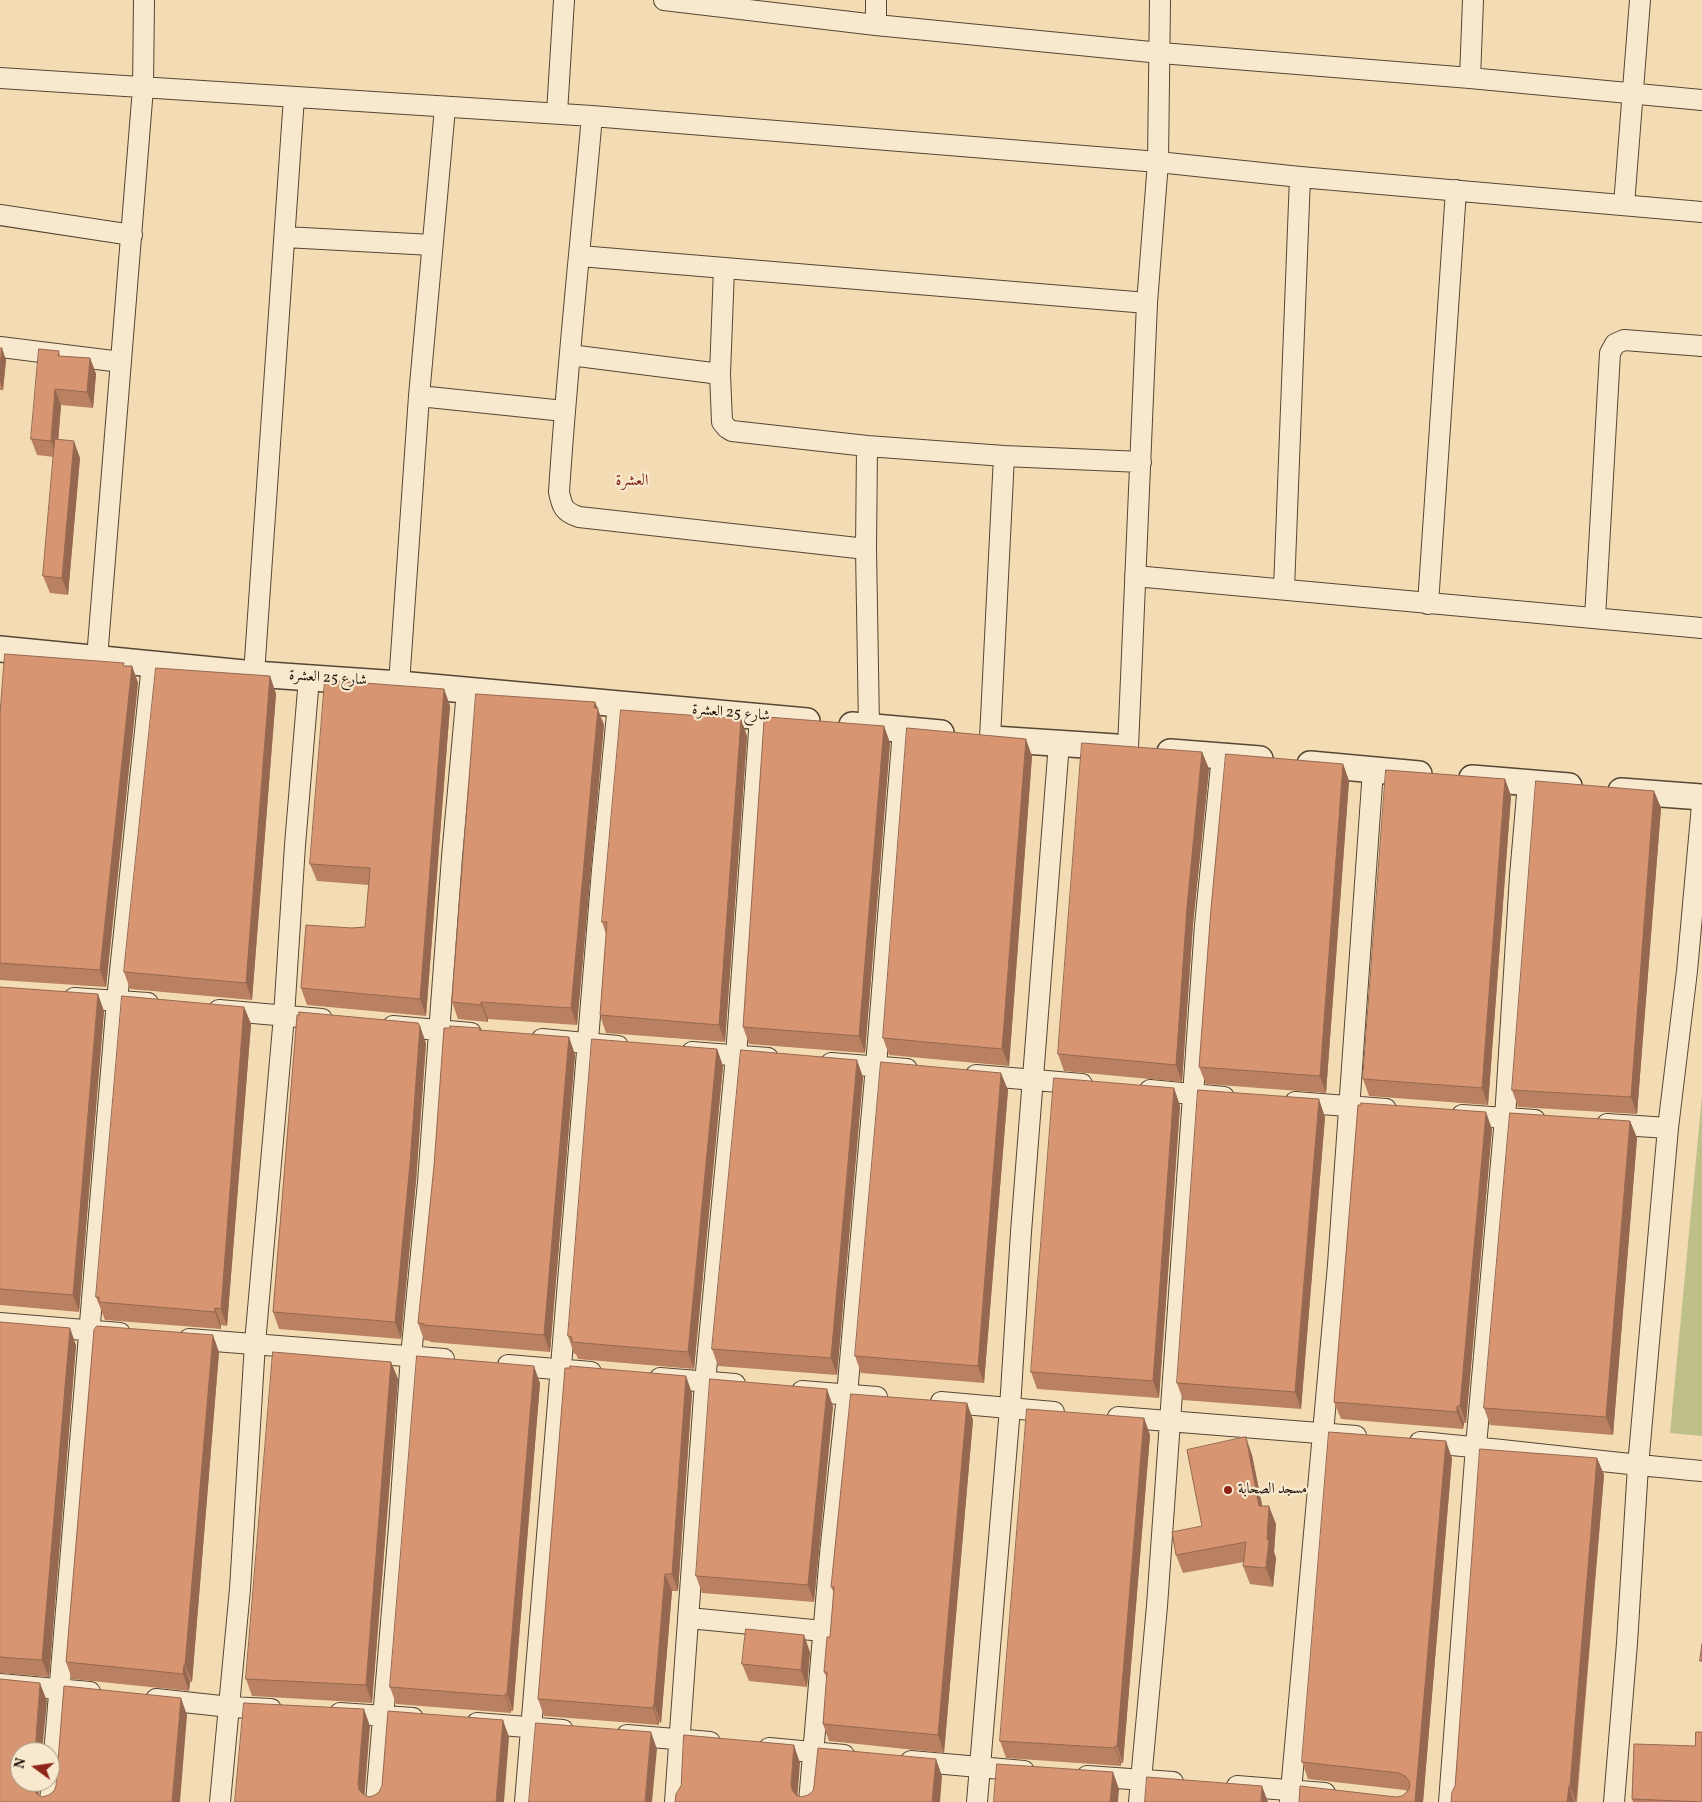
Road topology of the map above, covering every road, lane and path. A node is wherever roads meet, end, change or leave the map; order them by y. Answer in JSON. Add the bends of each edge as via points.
{"nodes":[{"id":1,"x":144,"y":0,"type":"edge"},
{"id":2,"x":564,"y":0,"type":"edge"},
{"id":3,"x":664,"y":0,"type":"edge"},
{"id":4,"x":876,"y":0,"type":"edge"},
{"id":5,"x":1160,"y":0,"type":"edge"},
{"id":6,"x":1473,"y":0,"type":"edge"},
{"id":7,"x":1640,"y":0,"type":"edge"},
{"id":8,"x":876,"y":25,"type":"junction"},
{"id":9,"x":1161,"y":53,"type":"junction"},
{"id":10,"x":0,"y":78,"type":"edge"},
{"id":11,"x":1470,"y":78,"type":"junction"},
{"id":12,"x":143,"y":88,"type":"junction"},
{"id":13,"x":1632,"y":94,"type":"junction"},
{"id":14,"x":294,"y":97,"type":"junction"},
{"id":15,"x":1702,"y":100,"type":"edge"},
{"id":16,"x":445,"y":108,"type":"junction"},
{"id":17,"x":557,"y":113,"type":"junction"},
{"id":18,"x":592,"y":116,"type":"junction"},
{"id":19,"x":1158,"y":162,"type":"junction"},
{"id":20,"x":1300,"y":177,"type":"junction"},
{"id":21,"x":1456,"y":190,"type":"junction"},
{"id":22,"x":1624,"y":205,"type":"junction"},
{"id":23,"x":1702,"y":212,"type":"edge"},
{"id":24,"x":0,"y":215,"type":"edge"},
{"id":25,"x":132,"y":235,"type":"junction"},
{"id":26,"x":285,"y":237,"type":"junction"},
{"id":27,"x":432,"y":245,"type":"junction"},
{"id":28,"x":580,"y":256,"type":"junction"},
{"id":29,"x":724,"y":268,"type":"junction"},
{"id":30,"x":1147,"y":303,"type":"junction"},
{"id":31,"x":1702,"y":346,"type":"edge"},
{"id":32,"x":0,"y":347,"type":"edge"},
{"id":33,"x":570,"y":355,"type":"junction"},
{"id":34,"x":121,"y":362,"type":"junction"},
{"id":35,"x":720,"y":374,"type":"junction"},
{"id":36,"x":419,"y":396,"type":"junction"},
{"id":37,"x":564,"y":411,"type":"junction"},
{"id":38,"x":867,"y":446,"type":"junction"},
{"id":39,"x":1004,"y":456,"type":"junction"},
{"id":40,"x":1141,"y":462,"type":"junction"},
{"id":41,"x":866,"y":548,"type":"junction"},
{"id":42,"x":1135,"y":576,"type":"junction"},
{"id":43,"x":1284,"y":589,"type":"junction"},
{"id":44,"x":1428,"y":604,"type":"junction"},
{"id":45,"x":1595,"y":618,"type":"junction"},
{"id":46,"x":1702,"y":628,"type":"edge"},
{"id":47,"x":0,"y":650,"type":"edge"},
{"id":48,"x":97,"y":658,"type":"junction"},
{"id":49,"x":152,"y":664,"type":"junction"},
{"id":50,"x":254,"y":674,"type":"junction"},
{"id":51,"x":309,"y":678,"type":"junction"},
{"id":52,"x":399,"y":684,"type":"junction"},
{"id":53,"x":467,"y":691,"type":"junction"},
{"id":54,"x":618,"y":704,"type":"junction"},
{"id":55,"x":760,"y":717,"type":"junction"},
{"id":56,"x":869,"y":726,"type":"junction"},
{"id":57,"x":903,"y":730,"type":"junction"},
{"id":58,"x":974,"y":737,"type":"junction"},
{"id":59,"x":1059,"y":743,"type":"junction"},
{"id":60,"x":1128,"y":748,"type":"junction"},
{"id":61,"x":1222,"y":756,"type":"junction"},
{"id":62,"x":1373,"y":770,"type":"junction"},
{"id":63,"x":1528,"y":783,"type":"junction"},
{"id":64,"x":1702,"y":797,"type":"edge"},
{"id":65,"x":1702,"y":805,"type":"edge"},
{"id":66,"x":59,"y":996,"type":"edge"},
{"id":67,"x":117,"y":1000,"type":"junction"},
{"id":68,"x":166,"y":1005,"type":"edge"},
{"id":69,"x":205,"y":1008,"type":"edge"},
{"id":70,"x":284,"y":1016,"type":"junction"},
{"id":71,"x":342,"y":1021,"type":"edge"},
{"id":72,"x":372,"y":1024,"type":"edge"},
{"id":73,"x":440,"y":1030,"type":"junction"},
{"id":74,"x":489,"y":1034,"type":"edge"},
{"id":75,"x":519,"y":1037,"type":"edge"},
{"id":76,"x":588,"y":1043,"type":"junction"},
{"id":77,"x":637,"y":1048,"type":"edge"},
{"id":78,"x":677,"y":1051,"type":"edge"},
{"id":79,"x":736,"y":1056,"type":"junction"},
{"id":80,"x":782,"y":1059,"type":"edge"},
{"id":81,"x":811,"y":1061,"type":"edge"},
{"id":82,"x":876,"y":1066,"type":"junction"},
{"id":83,"x":926,"y":1070,"type":"edge"},
{"id":84,"x":955,"y":1073,"type":"edge"},
{"id":85,"x":1034,"y":1080,"type":"junction"},
{"id":86,"x":1100,"y":1086,"type":"edge"},
{"id":87,"x":1128,"y":1088,"type":"edge"},
{"id":88,"x":1194,"y":1094,"type":"junction"},
{"id":89,"x":1243,"y":1098,"type":"edge"},
{"id":90,"x":1272,"y":1100,"type":"edge"},
{"id":91,"x":1350,"y":1106,"type":"junction"},
{"id":92,"x":1408,"y":1111,"type":"edge"},
{"id":93,"x":1447,"y":1114,"type":"edge"},
{"id":94,"x":1505,"y":1118,"type":"junction"},
{"id":95,"x":1552,"y":1121,"type":"edge"},
{"id":96,"x":1589,"y":1123,"type":"edge"},
{"id":97,"x":1668,"y":1128,"type":"junction"},
{"id":98,"x":0,"y":1323,"type":"edge"},
{"id":99,"x":90,"y":1331,"type":"junction"},
{"id":100,"x":138,"y":1335,"type":"edge"},
{"id":101,"x":167,"y":1337,"type":"edge"},
{"id":102,"x":255,"y":1344,"type":"junction"},
{"id":103,"x":411,"y":1356,"type":"junction"},
{"id":104,"x":461,"y":1360,"type":"edge"},
{"id":105,"x":491,"y":1363,"type":"edge"},
{"id":106,"x":560,"y":1369,"type":"junction"},
{"id":107,"x":609,"y":1373,"type":"edge"},
{"id":108,"x":638,"y":1376,"type":"edge"},
{"id":109,"x":705,"y":1382,"type":"junction"},
{"id":110,"x":753,"y":1386,"type":"edge"},
{"id":111,"x":781,"y":1389,"type":"edge"},
{"id":112,"x":847,"y":1395,"type":"junction"},
{"id":113,"x":895,"y":1399,"type":"edge"},
{"id":114,"x":924,"y":1401,"type":"edge"},
{"id":115,"x":1010,"y":1408,"type":"junction"},
{"id":116,"x":1076,"y":1414,"type":"edge"},
{"id":117,"x":1104,"y":1416,"type":"edge"},
{"id":118,"x":1170,"y":1422,"type":"junction"},
{"id":119,"x":1321,"y":1433,"type":"junction"},
{"id":120,"x":1370,"y":1437,"type":"edge"},
{"id":121,"x":1399,"y":1440,"type":"edge"},
{"id":122,"x":1476,"y":1446,"type":"junction"},
{"id":123,"x":1638,"y":1466,"type":"junction"},
{"id":124,"x":1702,"y":1471,"type":"edge"},
{"id":125,"x":689,"y":1618,"type":"junction"},
{"id":126,"x":823,"y":1631,"type":"junction"},
{"id":127,"x":0,"y":1684,"type":"edge"},
{"id":128,"x":61,"y":1689,"type":"junction"},
{"id":129,"x":110,"y":1694,"type":"edge"},
{"id":130,"x":140,"y":1698,"type":"edge"},
{"id":131,"x":230,"y":1707,"type":"junction"},
{"id":132,"x":287,"y":1710,"type":"edge"},
{"id":133,"x":326,"y":1712,"type":"edge"},
{"id":134,"x":383,"y":1715,"type":"junction"},
{"id":135,"x":433,"y":1719,"type":"edge"},
{"id":136,"x":463,"y":1722,"type":"edge"},
{"id":137,"x":532,"y":1727,"type":"junction"},
{"id":138,"x":582,"y":1731,"type":"edge"},
{"id":139,"x":611,"y":1734,"type":"edge"},
{"id":140,"x":680,"y":1739,"type":"junction"},
{"id":141,"x":813,"y":1752,"type":"junction"},
{"id":142,"x":866,"y":1757,"type":"edge"},
{"id":143,"x":893,"y":1760,"type":"edge"},
{"id":144,"x":980,"y":1768,"type":"junction"},
{"id":145,"x":1141,"y":1780,"type":"junction"},
{"id":146,"x":1191,"y":1783,"type":"edge"},
{"id":147,"x":1221,"y":1785,"type":"edge"},
{"id":148,"x":1290,"y":1796,"type":"edge"},
{"id":149,"x":1348,"y":1796,"type":"edge"},
{"id":150,"x":50,"y":1802,"type":"edge"},
{"id":151,"x":220,"y":1802,"type":"edge"},
{"id":152,"x":376,"y":1802,"type":"edge"},
{"id":153,"x":525,"y":1802,"type":"edge"},
{"id":154,"x":675,"y":1802,"type":"edge"},
{"id":155,"x":809,"y":1802,"type":"edge"},
{"id":156,"x":977,"y":1802,"type":"edge"},
{"id":157,"x":1139,"y":1802,"type":"edge"},
{"id":158,"x":1449,"y":1802,"type":"edge"},
{"id":159,"x":1614,"y":1802,"type":"edge"}],
"edges":[{"from":1,"to":12,"type":"street"},
{"from":2,"to":17,"type":"street"},
{"from":3,"to":8,"type":"street"},
{"from":4,"to":8,"type":"street"},
{"from":5,"to":9,"type":"street"},
{"from":6,"to":11,"type":"street"},
{"from":7,"to":13,"type":"street"},
{"from":8,"to":9,"type":"street"},
{"from":9,"to":11,"type":"street"},
{"from":9,"to":19,"type":"street"},
{"from":10,"to":12,"type":"street"},
{"from":11,"to":13,"type":"street"},
{"from":12,"to":14,"type":"street"},
{"from":12,"to":25,"type":"street"},
{"from":13,"to":15,"type":"street"},
{"from":13,"to":22,"type":"street"},
{"from":14,"to":16,"type":"street"},
{"from":14,"to":26,"type":"street"},
{"from":16,"to":17,"type":"street"},
{"from":16,"to":27,"type":"street"},
{"from":17,"to":18,"type":"street"},
{"from":18,"to":19,"type":"street"},
{"from":18,"to":28,"type":"street"},
{"from":19,"to":20,"type":"street"},
{"from":19,"to":30,"type":"street"},
{"from":20,"to":21,"type":"street"},
{"from":20,"to":43,"type":"street"},
{"from":21,"to":22,"type":"street"},
{"from":21,"to":44,"type":"street"},
{"from":22,"to":23,"type":"street"},
{"from":24,"to":25,"type":"street"},
{"from":25,"to":34,"type":"street"},
{"from":26,"to":27,"type":"street"},
{"from":26,"to":50,"type":"street"},
{"from":27,"to":36,"type":"street"},
{"from":28,"to":29,"type":"street"},
{"from":28,"to":33,"type":"street"},
{"from":29,"to":30,"type":"street"},
{"from":29,"to":35,"type":"street"},
{"from":30,"to":40,"type":"street"},
{"from":31,"to":45,"type":"street","via":[[1624,340],[1615,344],[1610,353]]},
{"from":32,"to":34,"type":"street"},
{"from":33,"to":35,"type":"street"},
{"from":33,"to":37,"type":"street"},
{"from":34,"to":48,"type":"street"},
{"from":35,"to":38,"type":"street","via":[[722,422],[726,428]]},
{"from":36,"to":37,"type":"street"},
{"from":36,"to":52,"type":"street"},
{"from":37,"to":41,"type":"street","via":[[559,492],[568,513],[579,517]]},
{"from":38,"to":39,"type":"street"},
{"from":38,"to":41,"type":"street"},
{"from":39,"to":40,"type":"street"},
{"from":39,"to":58,"type":"street"},
{"from":40,"to":42,"type":"street"},
{"from":41,"to":56,"type":"street"},
{"from":42,"to":43,"type":"street"},
{"from":42,"to":60,"type":"street"},
{"from":43,"to":44,"type":"street"},
{"from":44,"to":45,"type":"street"},
{"from":45,"to":46,"type":"street"},
{"from":47,"to":48,"type":"street","name":"شارع 25 العشرة"},
{"from":48,"to":49,"type":"street","name":"شارع 25 العشرة"},
{"from":49,"to":50,"type":"street","name":"شارع 25 العشرة"},
{"from":49,"to":67,"type":"street"},
{"from":50,"to":51,"type":"street","name":"شارع 25 العشرة"},
{"from":51,"to":52,"type":"street","name":"شارع 25 العشرة"},
{"from":51,"to":70,"type":"street"},
{"from":52,"to":53,"type":"street","name":"شارع 25 العشرة"},
{"from":53,"to":54,"type":"street","name":"شارع 25 العشرة"},
{"from":53,"to":73,"type":"street"},
{"from":54,"to":55,"type":"street","name":"شارع 25 العشرة"},
{"from":54,"to":76,"type":"street"},
{"from":55,"to":56,"type":"street","name":"شارع 25 العشرة"},
{"from":55,"to":79,"type":"street"},
{"from":56,"to":57,"type":"street","name":"شارع 25 العشرة"},
{"from":57,"to":58,"type":"street","name":"شارع 25 العشرة"},
{"from":57,"to":82,"type":"street"},
{"from":58,"to":59,"type":"street","name":"شارع 25 العشرة"},
{"from":59,"to":60,"type":"street","name":"شارع 25 العشرة"},
{"from":59,"to":85,"type":"street"},
{"from":60,"to":61,"type":"street","name":"شارع 25 العشرة"},
{"from":61,"to":62,"type":"street","name":"شارع 25 العشرة"},
{"from":61,"to":88,"type":"street"},
{"from":62,"to":63,"type":"street","name":"شارع 25 العشرة"},
{"from":62,"to":91,"type":"street"},
{"from":63,"to":64,"type":"street","name":"شارع 25 العشرة"},
{"from":63,"to":94,"type":"street"},
{"from":65,"to":97,"type":"street","via":[[1687,972]]},
{"from":66,"to":67,"type":"street"},
{"from":67,"to":68,"type":"street"},
{"from":67,"to":99,"type":"street"},
{"from":69,"to":70,"type":"street"},
{"from":70,"to":71,"type":"street"},
{"from":70,"to":102,"type":"street"},
{"from":72,"to":73,"type":"street"},
{"from":73,"to":74,"type":"street"},
{"from":73,"to":103,"type":"street"},
{"from":75,"to":76,"type":"street"},
{"from":76,"to":77,"type":"street"},
{"from":76,"to":106,"type":"street"},
{"from":78,"to":79,"type":"street"},
{"from":79,"to":80,"type":"street"},
{"from":79,"to":109,"type":"street"},
{"from":81,"to":82,"type":"street"},
{"from":82,"to":83,"type":"street"},
{"from":82,"to":112,"type":"street"},
{"from":84,"to":85,"type":"street"},
{"from":85,"to":86,"type":"street"},
{"from":85,"to":115,"type":"street","via":[[1020,1232]]},
{"from":87,"to":88,"type":"street"},
{"from":88,"to":89,"type":"street"},
{"from":88,"to":118,"type":"street"},
{"from":90,"to":91,"type":"street"},
{"from":91,"to":92,"type":"street"},
{"from":91,"to":119,"type":"street"},
{"from":93,"to":94,"type":"street"},
{"from":94,"to":95,"type":"street"},
{"from":94,"to":122,"type":"street"},
{"from":96,"to":97,"type":"street"},
{"from":97,"to":123,"type":"street"},
{"from":98,"to":99,"type":"street"},
{"from":99,"to":100,"type":"street"},
{"from":99,"to":128,"type":"street"},
{"from":101,"to":102,"type":"street"},
{"from":102,"to":103,"type":"street"},
{"from":102,"to":131,"type":"street"},
{"from":103,"to":104,"type":"street"},
{"from":103,"to":134,"type":"street"},
{"from":105,"to":106,"type":"street"},
{"from":106,"to":107,"type":"street"},
{"from":106,"to":137,"type":"street"},
{"from":108,"to":109,"type":"street"},
{"from":109,"to":110,"type":"street"},
{"from":109,"to":125,"type":"street"},
{"from":111,"to":112,"type":"street"},
{"from":112,"to":113,"type":"street"},
{"from":112,"to":126,"type":"street"},
{"from":114,"to":115,"type":"street"},
{"from":115,"to":116,"type":"street"},
{"from":115,"to":144,"type":"street"},
{"from":117,"to":118,"type":"street"},
{"from":118,"to":119,"type":"street"},
{"from":118,"to":145,"type":"street"},
{"from":119,"to":120,"type":"street"},
{"from":119,"to":148,"type":"street"},
{"from":121,"to":122,"type":"street"},
{"from":122,"to":123,"type":"street"},
{"from":122,"to":158,"type":"street"},
{"from":123,"to":124,"type":"street"},
{"from":123,"to":159,"type":"street"},
{"from":125,"to":126,"type":"street"},
{"from":125,"to":140,"type":"street"},
{"from":126,"to":141,"type":"street"},
{"from":127,"to":128,"type":"street"},
{"from":128,"to":129,"type":"street"},
{"from":128,"to":150,"type":"street"},
{"from":130,"to":131,"type":"street"},
{"from":131,"to":132,"type":"street"},
{"from":131,"to":151,"type":"street"},
{"from":133,"to":134,"type":"street"},
{"from":134,"to":135,"type":"street"},
{"from":134,"to":152,"type":"street"},
{"from":136,"to":137,"type":"street"},
{"from":137,"to":138,"type":"street"},
{"from":137,"to":153,"type":"street"},
{"from":139,"to":140,"type":"street"},
{"from":140,"to":141,"type":"street"},
{"from":140,"to":154,"type":"street"},
{"from":141,"to":142,"type":"street"},
{"from":141,"to":155,"type":"street"},
{"from":143,"to":144,"type":"street"},
{"from":144,"to":145,"type":"street"},
{"from":144,"to":156,"type":"street"},
{"from":145,"to":146,"type":"street"},
{"from":145,"to":157,"type":"street"},
{"from":147,"to":148,"type":"street"},
{"from":148,"to":149,"type":"street"}]}
